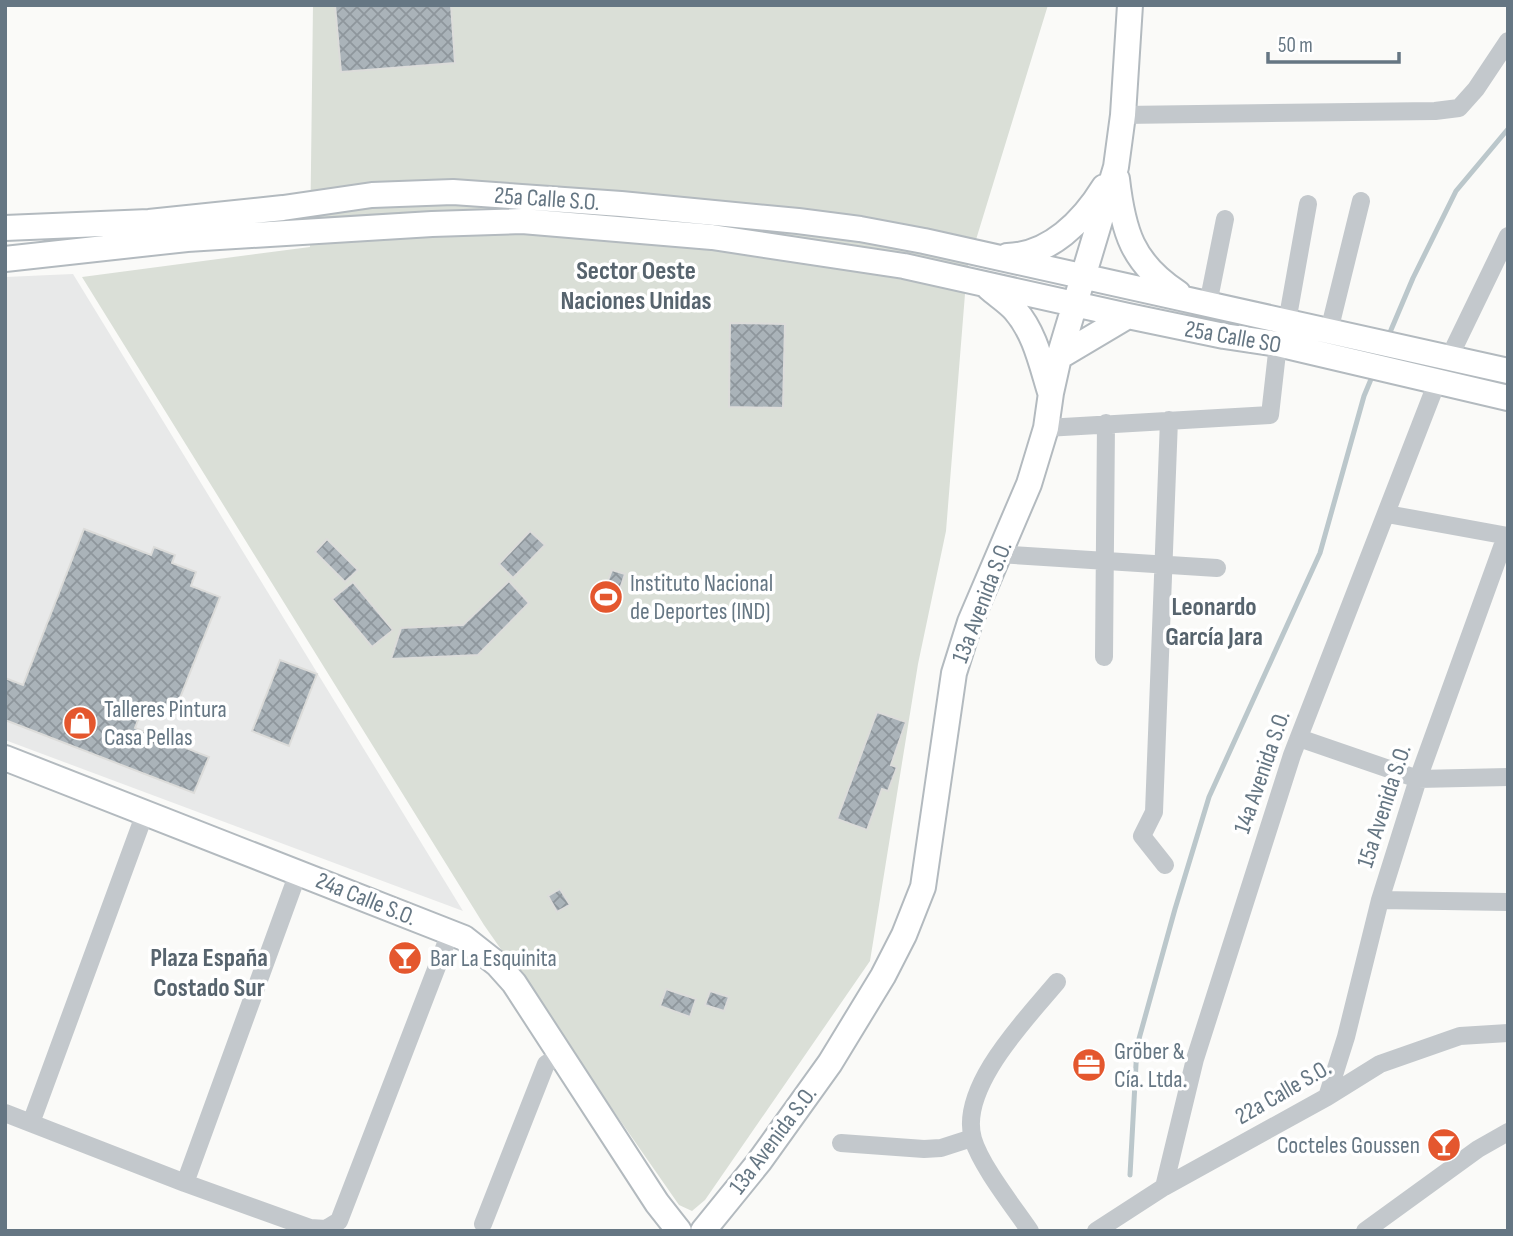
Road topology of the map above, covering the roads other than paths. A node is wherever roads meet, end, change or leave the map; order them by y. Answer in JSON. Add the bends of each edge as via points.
{"nodes":[{"id":1,"x":1130,"y":5,"type":"edge"},
{"id":2,"x":1508,"y":41,"type":"edge"},
{"id":3,"x":1123,"y":116,"type":"junction"},
{"id":4,"x":1116,"y":167,"type":"junction"},
{"id":5,"x":524,"y":197,"type":"junction"},
{"id":6,"x":1360,"y":201,"type":"dead end"},
{"id":7,"x":1308,"y":204,"type":"dead end"},
{"id":8,"x":1225,"y":219,"type":"dead end"},
{"id":9,"x":522,"y":221,"type":"junction"},
{"id":10,"x":5,"y":228,"type":"edge"},
{"id":11,"x":1508,"y":236,"type":"edge"},
{"id":12,"x":992,"y":257,"type":"junction"},
{"id":13,"x":5,"y":259,"type":"edge"},
{"id":14,"x":1085,"y":276,"type":"junction"},
{"id":15,"x":983,"y":283,"type":"junction"},
{"id":16,"x":1198,"y":302,"type":"junction"},
{"id":17,"x":1076,"y":305,"type":"junction"},
{"id":18,"x":1128,"y":316,"type":"junction"},
{"id":19,"x":1329,"y":331,"type":"junction"},
{"id":20,"x":1283,"y":333,"type":"junction"},
{"id":21,"x":1361,"y":351,"type":"junction"},
{"id":22,"x":1059,"y":357,"type":"junction"},
{"id":23,"x":1449,"y":358,"type":"junction"},
{"id":24,"x":1508,"y":371,"type":"edge"},
{"id":25,"x":1437,"y":382,"type":"junction"},
{"id":26,"x":1051,"y":393,"type":"junction"},
{"id":27,"x":1508,"y":398,"type":"edge"},
{"id":28,"x":1170,"y":420,"type":"junction"},
{"id":29,"x":1106,"y":423,"type":"junction"},
{"id":30,"x":1046,"y":428,"type":"junction"},
{"id":31,"x":1387,"y":514,"type":"junction"},
{"id":32,"x":1507,"y":536,"type":"edge"},
{"id":33,"x":998,"y":554,"type":"junction"},
{"id":34,"x":1105,"y":561,"type":"junction"},
{"id":35,"x":1164,"y":565,"type":"junction"},
{"id":36,"x":1217,"y":568,"type":"dead end"},
{"id":37,"x":1104,"y":657,"type":"dead end"},
{"id":38,"x":1298,"y":738,"type":"junction"},
{"id":39,"x":5,"y":758,"type":"edge"},
{"id":40,"x":1508,"y":777,"type":"edge"},
{"id":41,"x":1418,"y":779,"type":"junction"},
{"id":42,"x":145,"y":813,"type":"junction"},
{"id":43,"x":1165,"y":865,"type":"dead end"},
{"id":44,"x":298,"y":873,"type":"junction"},
{"id":45,"x":1380,"y":900,"type":"junction"},
{"id":46,"x":1508,"y":902,"type":"edge"},
{"id":47,"x":450,"y":933,"type":"junction"},
{"id":48,"x":1057,"y":982,"type":"dead end"},
{"id":49,"x":1508,"y":1032,"type":"edge"},
{"id":50,"x":563,"y":1054,"type":"junction"},
{"id":51,"x":1327,"y":1097,"type":"junction"},
{"id":52,"x":5,"y":1113,"type":"edge"},
{"id":53,"x":30,"y":1123,"type":"junction"},
{"id":54,"x":1508,"y":1132,"type":"edge"},
{"id":55,"x":972,"y":1138,"type":"junction"},
{"id":56,"x":841,"y":1143,"type":"dead end"},
{"id":57,"x":185,"y":1184,"type":"junction"},
{"id":58,"x":1164,"y":1187,"type":"junction"},
{"id":59,"x":657,"y":1203,"type":"junction"},
{"id":60,"x":483,"y":1224,"type":"dead end"},
{"id":61,"x":1116,"y":1224,"type":"edge"},
{"id":62,"x":659,"y":1231,"type":"edge"},
{"id":63,"x":679,"y":1231,"type":"edge"},
{"id":64,"x":703,"y":1231,"type":"edge"},
{"id":65,"x":1030,"y":1231,"type":"edge"},
{"id":66,"x":1096,"y":1231,"type":"edge"},
{"id":67,"x":1365,"y":1231,"type":"edge"}],
"edges":[{"from":1,"to":3,"type":"street","name":"13a Avenida S.O."},
{"from":2,"to":3,"type":"street","via":[[1459,108]]},
{"from":3,"to":4,"type":"street","name":"13a Avenida S.O."},
{"from":4,"to":12,"type":"street","via":[[1091,207],[1066,232],[1026,254]]},
{"from":4,"to":14,"type":"street","name":"13a Avenida S.O."},
{"from":4,"to":16,"type":"street","via":[[1125,228],[1135,250],[1152,274]]},
{"from":5,"to":9,"type":"street"},
{"from":5,"to":10,"type":"street","name":"25a Calle S.O.","via":[[410,192],[222,216]]},
{"from":5,"to":12,"type":"street","name":"25a Calle S.O.","via":[[827,225]]},
{"from":6,"to":19,"type":"street"},
{"from":7,"to":20,"type":"street"},
{"from":8,"to":16,"type":"street"},
{"from":9,"to":13,"type":"street","name":"25a Calle S.O.","via":[[237,235]]},
{"from":9,"to":15,"type":"street","name":"25a Calle S.O.","via":[[712,237],[904,266]]},
{"from":11,"to":23,"type":"street"},
{"from":12,"to":14,"type":"street","name":"25a Calle S.O."},
{"from":14,"to":16,"type":"street","name":"25a Calle SO"},
{"from":14,"to":17,"type":"street","name":"13a Avenida S.O."},
{"from":15,"to":17,"type":"street","name":"25a Calle S.O."},
{"from":15,"to":26,"type":"street","via":[[1014,309],[1028,329]]},
{"from":16,"to":20,"type":"street","name":"25a Calle SO"},
{"from":17,"to":18,"type":"street","name":"25a Calle SO"},
{"from":17,"to":22,"type":"street","name":"13a Avenida S.O."},
{"from":18,"to":20,"type":"street","name":"25a Calle SO","via":[[1224,336]]},
{"from":18,"to":22,"type":"street"},
{"from":19,"to":20,"type":"street","name":"25a Calle SO"},
{"from":19,"to":21,"type":"street","name":"25a Calle SO"},
{"from":20,"to":21,"type":"street","name":"25a Calle SO"},
{"from":20,"to":28,"type":"street","via":[[1270,415]]},
{"from":21,"to":23,"type":"street","name":"25a Calle SO","via":[[1392,346]]},
{"from":21,"to":25,"type":"street","name":"25a Calle SO","via":[[1389,371]]},
{"from":22,"to":26,"type":"street","name":"13a Avenida S.O."},
{"from":23,"to":24,"type":"street"},
{"from":25,"to":27,"type":"street"},
{"from":25,"to":31,"type":"street","name":"14a Avenida S.O."},
{"from":26,"to":30,"type":"street","name":"13a Avenida S.O."},
{"from":28,"to":29,"type":"street"},
{"from":28,"to":35,"type":"street"},
{"from":29,"to":30,"type":"street"},
{"from":29,"to":34,"type":"street"},
{"from":30,"to":33,"type":"street","name":"13a Avenida S.O.","via":[[1029,484]]},
{"from":31,"to":32,"type":"street"},
{"from":31,"to":38,"type":"street","name":"14a Avenida S.O."},
{"from":32,"to":41,"type":"street","name":"15a Avenida S.O."},
{"from":33,"to":34,"type":"street"},
{"from":33,"to":64,"type":"street","name":"13a Avenida S.O.","via":[[954,673],[923,887],[904,934],[830,1063]]},
{"from":34,"to":35,"type":"street"},
{"from":34,"to":37,"type":"street"},
{"from":35,"to":36,"type":"street"},
{"from":35,"to":43,"type":"street","via":[[1154,812],[1142,836]]},
{"from":38,"to":41,"type":"street"},
{"from":38,"to":58,"type":"street","name":"14a Avenida S.O.","via":[[1195,1059]]},
{"from":39,"to":42,"type":"street","name":"24a Calle S.O."},
{"from":40,"to":41,"type":"street"},
{"from":41,"to":45,"type":"street","name":"15a Avenida S.O."},
{"from":42,"to":44,"type":"street","name":"24a Calle S.O."},
{"from":42,"to":53,"type":"street"},
{"from":44,"to":47,"type":"street","name":"24a Calle S.O."},
{"from":44,"to":57,"type":"street"},
{"from":45,"to":46,"type":"street"},
{"from":45,"to":51,"type":"street","name":"15a Avenida S.O."},
{"from":47,"to":50,"type":"street","name":"24a Calle S.O.","via":[[478,948],[514,983]]},
{"from":47,"to":57,"type":"street","via":[[339,1221],[326,1229],[310,1228]]},
{"from":48,"to":55,"type":"street","via":[[995,1060],[974,1104]]},
{"from":49,"to":51,"type":"street","name":"22a Calle S.O.","via":[[1460,1036],[1380,1063]]},
{"from":50,"to":59,"type":"street","name":"24a Calle S.O."},
{"from":50,"to":60,"type":"street","via":[[546,1063]]},
{"from":51,"to":58,"type":"street","name":"22a Calle S.O."},
{"from":52,"to":53,"type":"street"},
{"from":53,"to":57,"type":"street"},
{"from":54,"to":67,"type":"street"},
{"from":55,"to":56,"type":"street","via":[[924,1149]]},
{"from":55,"to":65,"type":"street"},
{"from":58,"to":61,"type":"street","name":"22a Calle S.O."},
{"from":59,"to":62,"type":"street"},
{"from":59,"to":63,"type":"street","name":"24a Calle S.O."},
{"from":61,"to":66,"type":"street","name":"22a Calle S.O."}]}
